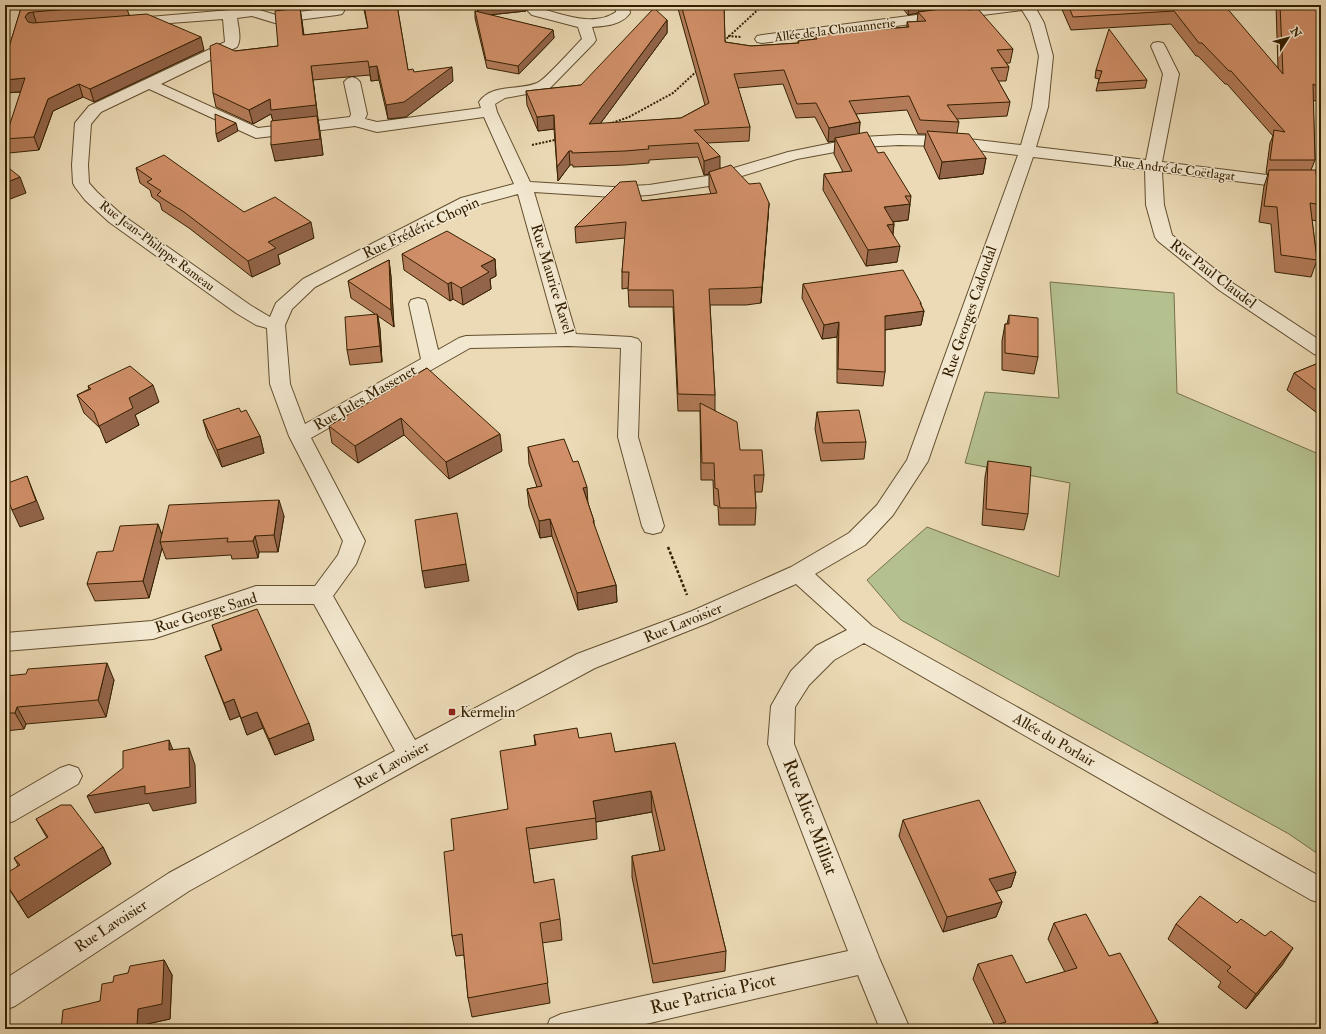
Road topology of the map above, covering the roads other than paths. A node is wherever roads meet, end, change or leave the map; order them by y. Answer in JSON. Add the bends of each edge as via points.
{"nodes":[{"id":1,"x":529,"y":5,"type":"edge"},
{"id":2,"x":622,"y":5,"type":"edge"},
{"id":3,"x":1026,"y":5,"type":"edge"},
{"id":4,"x":337,"y":13,"type":"edge"},
{"id":5,"x":228,"y":14,"type":"junction"},
{"id":6,"x":121,"y":23,"type":"edge"},
{"id":7,"x":584,"y":24,"type":"junction"},
{"id":8,"x":762,"y":39,"type":"dead end"},
{"id":9,"x":1158,"y":46,"type":"dead end"},
{"id":10,"x":352,"y":82,"type":"dead end"},
{"id":11,"x":148,"y":83,"type":"junction"},
{"id":12,"x":489,"y":112,"type":"junction"},
{"id":13,"x":356,"y":121,"type":"junction"},
{"id":14,"x":1026,"y":152,"type":"junction"},
{"id":15,"x":1153,"y":166,"type":"junction"},
{"id":16,"x":1321,"y":180,"type":"edge"},
{"id":17,"x":524,"y":187,"type":"junction"},
{"id":18,"x":418,"y":304,"type":"dead end"},
{"id":19,"x":276,"y":325,"type":"junction"},
{"id":20,"x":568,"y":340,"type":"junction"},
{"id":21,"x":1321,"y":350,"type":"edge"},
{"id":22,"x":431,"y":361,"type":"junction"},
{"id":23,"x":299,"y":436,"type":"junction"},
{"id":24,"x":654,"y":526,"type":"road end"},
{"id":25,"x":799,"y":573,"type":"junction"},
{"id":26,"x":321,"y":595,"type":"junction"},
{"id":27,"x":864,"y":632,"type":"junction"},
{"id":28,"x":5,"y":642,"type":"edge"},
{"id":29,"x":410,"y":755,"type":"junction"},
{"id":30,"x":69,"y":776,"type":"dead end"},
{"id":31,"x":5,"y":813,"type":"edge"},
{"id":32,"x":1321,"y":891,"type":"edge"},
{"id":33,"x":866,"y":960,"type":"junction"},
{"id":34,"x":5,"y":996,"type":"edge"},
{"id":35,"x":561,"y":1029,"type":"edge"},
{"id":36,"x":895,"y":1029,"type":"edge"}],
"edges":[{"from":1,"to":7,"type":"street","via":[[537,12]]},
{"from":2,"to":7,"type":"street","via":[[623,13],[618,18]]},
{"from":3,"to":8,"type":"street","name":"Allée de la Chouannerie"},
{"from":3,"to":14,"type":"street","name":"Rue Georges Cadoudal","via":[[1037,23],[1046,56],[1040,107]]},
{"from":4,"to":5,"type":"street","via":[[275,19],[253,12]]},
{"from":5,"to":6,"type":"street"},
{"from":5,"to":11,"type":"street","name":"Rue Jean-Philippe Rameau","via":[[232,44]]},
{"from":7,"to":12,"type":"street","via":[[589,40],[543,87],[501,94],[487,102]]},
{"from":9,"to":15,"type":"street","name":"Rue Paul Claudel","via":[[1172,74]]},
{"from":10,"to":13,"type":"street","via":[[359,114]]},
{"from":11,"to":13,"type":"street","via":[[256,133]]},
{"from":11,"to":19,"type":"street","name":"Rue Jean-Philippe Rameau","via":[[95,109],[83,123],[81,183],[115,218],[243,309],[263,321]]},
{"from":12,"to":13,"type":"street","via":[[377,127]]},
{"from":12,"to":17,"type":"street","name":"Rue Maurice Ravel"},
{"from":14,"to":15,"type":"street","name":"Rue André de Coëtlagat"},
{"from":14,"to":17,"type":"street","name":"Rue Frédéric Chopin","via":[[943,141],[862,142],[794,155],[709,181],[649,190],[613,192],[546,186]]},
{"from":14,"to":25,"type":"street","name":"Rue Georges Cadoudal","via":[[917,461],[885,510],[857,539]]},
{"from":15,"to":16,"type":"street","name":"Rue André de Coëtlagat","via":[[1267,180]]},
{"from":15,"to":21,"type":"street","name":"Rue Paul Claudel","via":[[1155,206],[1164,236],[1225,286]]},
{"from":17,"to":19,"type":"street","name":"Rue Frédéric Chopin","via":[[467,202],[309,283],[283,307]]},
{"from":17,"to":20,"type":"street","name":"Rue Maurice Ravel"},
{"from":18,"to":22,"type":"street","name":"Rue Jules Massenet"},
{"from":19,"to":23,"type":"street","name":"Rue Frédéric Chopin","via":[[280,384]]},
{"from":20,"to":22,"type":"street","name":"Rue Jules Massenet","via":[[466,342]]},
{"from":20,"to":24,"type":"street","name":"Rue Maurice Ravel","via":[[631,342],[628,437]]},
{"from":22,"to":23,"type":"street","name":"Rue Jules Massenet"},
{"from":23,"to":26,"type":"street","name":"Rue Frédéric Chopin","via":[[354,541],[348,558]]},
{"from":25,"to":27,"type":"street","name":"Allée du Porlair"},
{"from":25,"to":29,"type":"street","name":"Rue Lavoisier","via":[[700,617],[586,661]]},
{"from":26,"to":28,"type":"street","name":"Rue George Sand","via":[[256,595],[153,630]]},
{"from":26,"to":29,"type":"street"},
{"from":27,"to":32,"type":"street","name":"Allée du Porlair"},
{"from":27,"to":33,"type":"street","name":"Rue Alice Milliat","via":[[825,653],[800,678],[783,706],[781,744]]},
{"from":29,"to":34,"type":"street","name":"Rue Lavoisier","via":[[179,882]]},
{"from":30,"to":31,"type":"street"},
{"from":33,"to":35,"type":"street","name":"Rue Patricia Picot"},
{"from":33,"to":36,"type":"street","name":"Rue Alice Milliat"}]}
